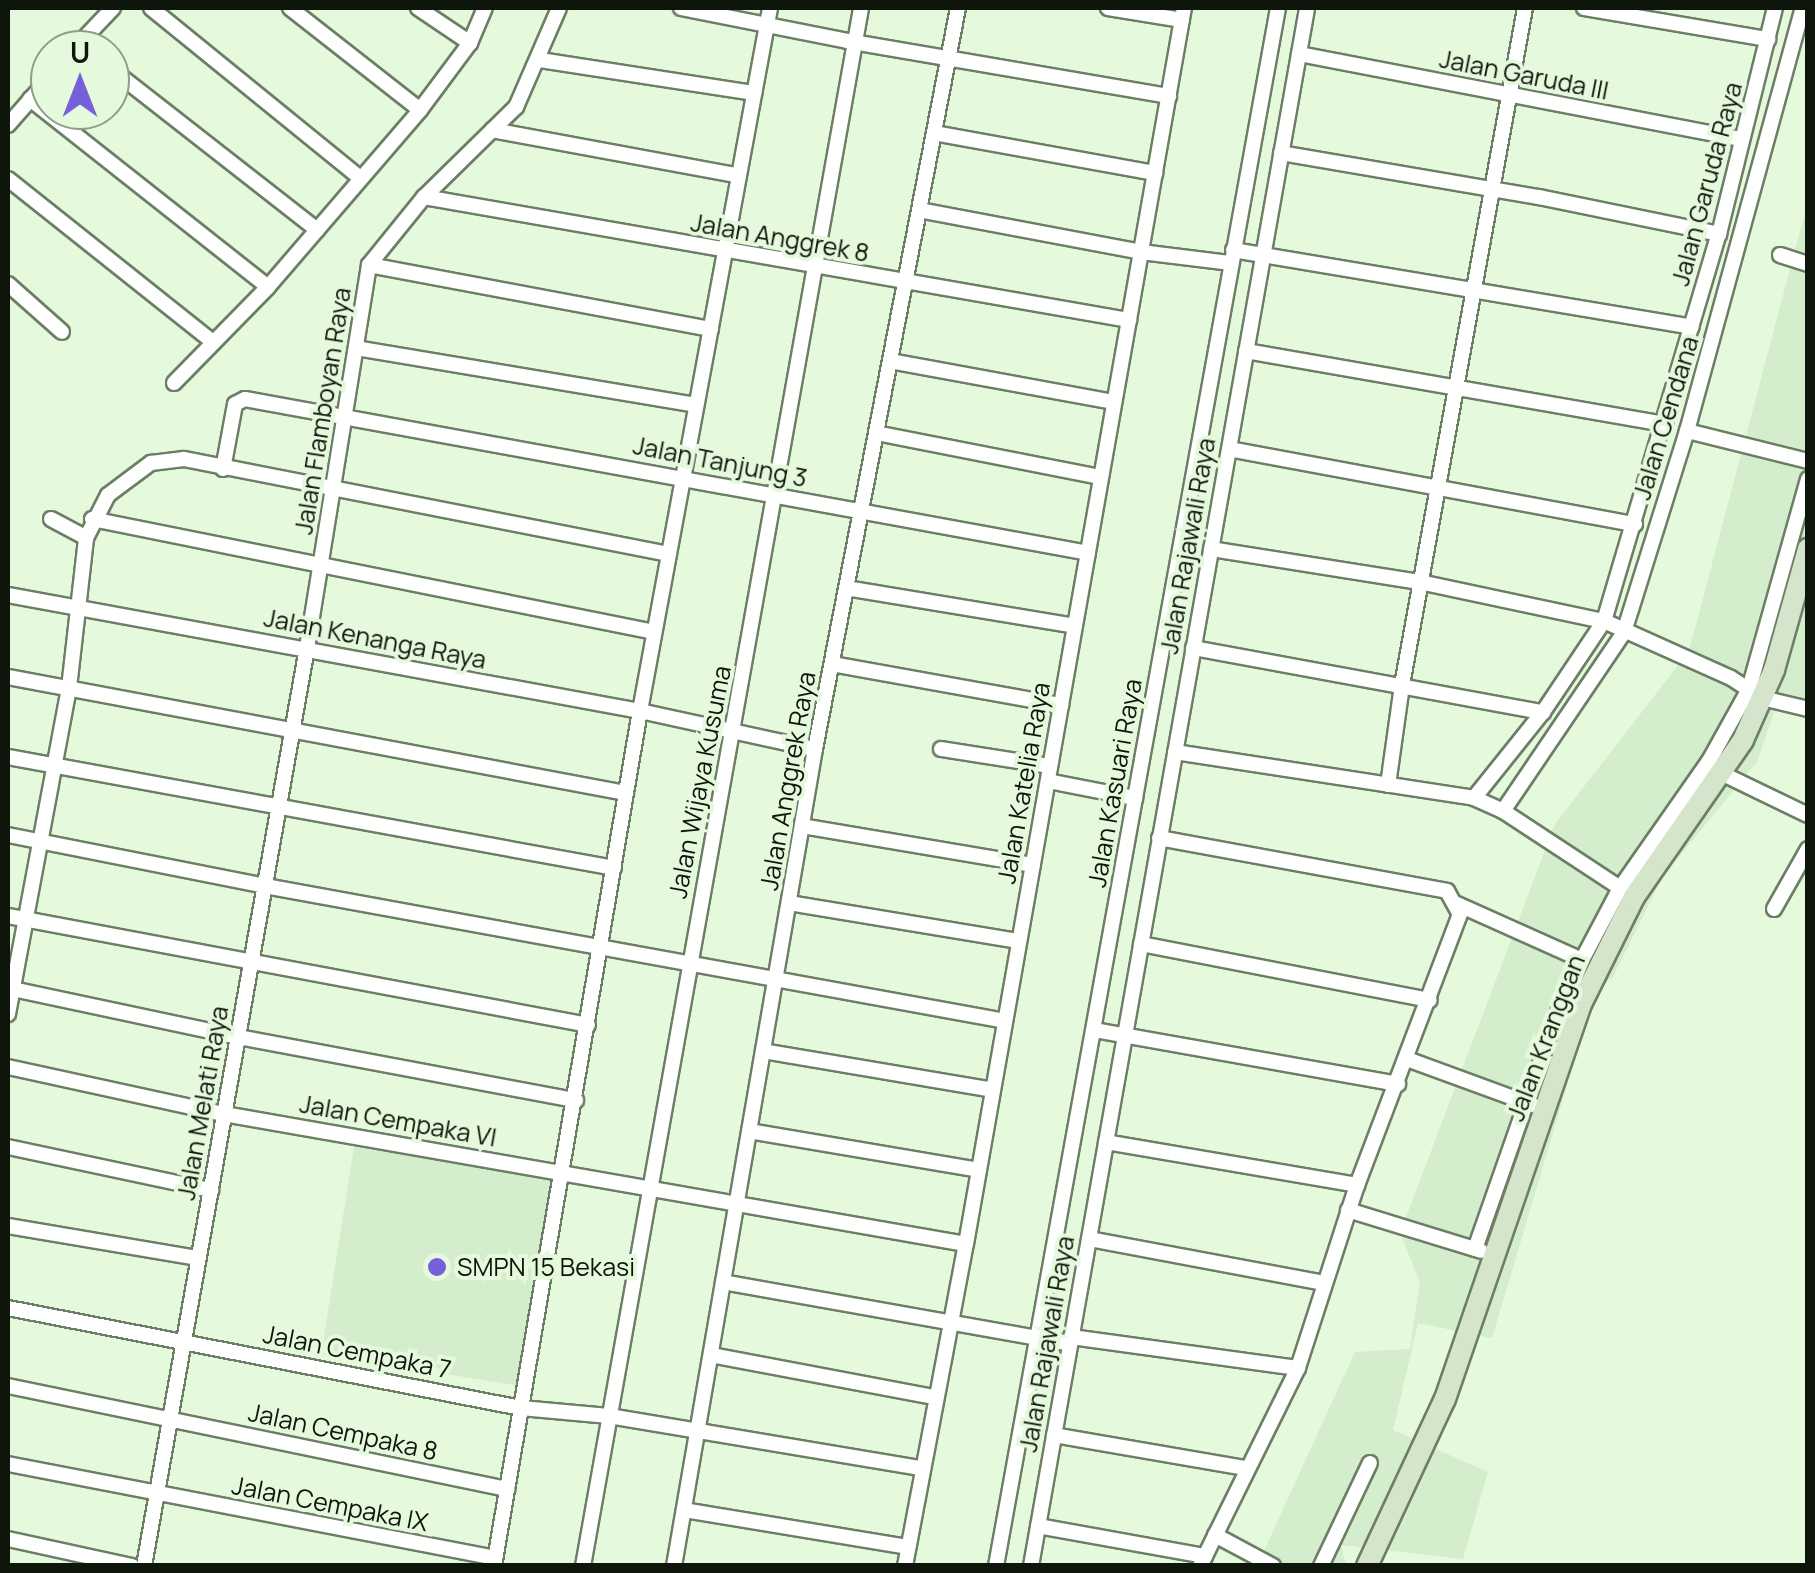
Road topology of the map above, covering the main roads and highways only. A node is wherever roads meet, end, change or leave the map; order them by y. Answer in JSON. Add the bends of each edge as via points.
{"nodes":[{"id":1,"x":1808,"y":549,"type":"edge"},
{"id":2,"x":1367,"y":1566,"type":"edge"}],
"edges":[{"from":1,"to":2,"type":"main road","name":"Jalan Kranggan","via":[[1723,774],[1627,892],[1536,1106],[1485,1252],[1446,1399]]}]}
